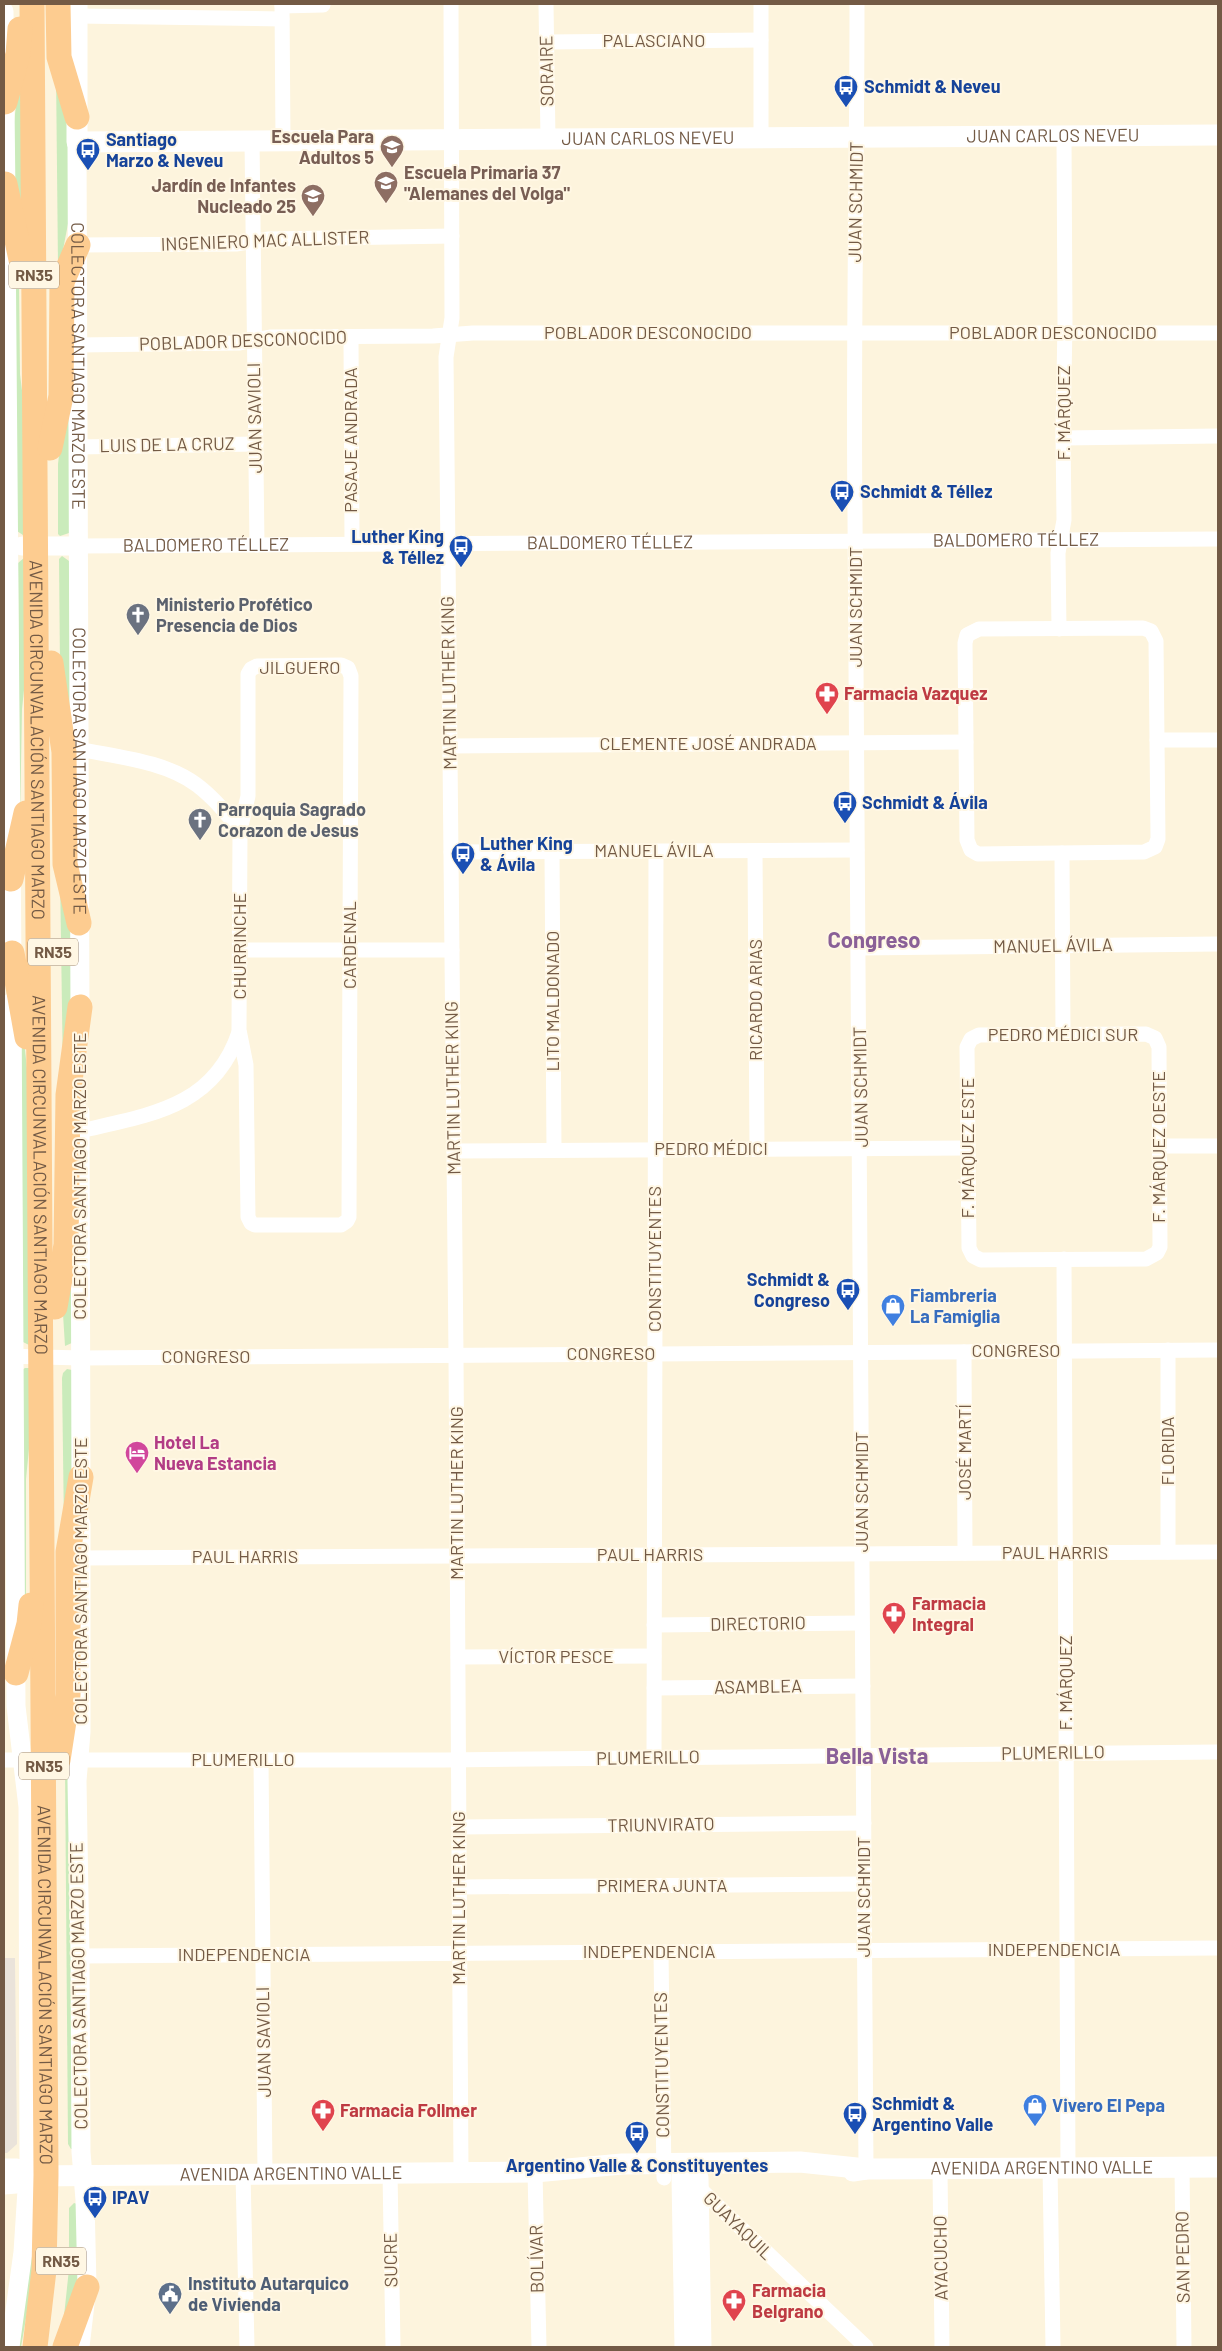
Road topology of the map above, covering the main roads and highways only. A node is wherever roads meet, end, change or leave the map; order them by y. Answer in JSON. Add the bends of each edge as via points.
{"nodes":[{"id":1,"x":20,"y":4,"type":"edge"},
{"id":2,"x":32,"y":4,"type":"edge"},
{"id":3,"x":48,"y":4,"type":"edge"},
{"id":4,"x":71,"y":8,"type":"edge"},
{"id":5,"x":5,"y":102,"type":"edge"},
{"id":6,"x":77,"y":116,"type":"joint"},
{"id":7,"x":1218,"y":135,"type":"edge"},
{"id":8,"x":77,"y":142,"type":"joint"},
{"id":9,"x":6,"y":184,"type":"road end"},
{"id":10,"x":78,"y":245,"type":"road end"},
{"id":11,"x":35,"y":423,"type":"junction"},
{"id":12,"x":50,"y":448,"type":"junction"},
{"id":13,"x":43,"y":546,"type":"junction"},
{"id":14,"x":36,"y":628,"type":"junction"},
{"id":15,"x":51,"y":663,"type":"junction"},
{"id":16,"x":12,"y":879,"type":"road end"},
{"id":17,"x":80,"y":923,"type":"road end"},
{"id":18,"x":8,"y":953,"type":"edge"},
{"id":19,"x":80,"y":1006,"type":"road end"},
{"id":20,"x":40,"y":1231,"type":"junction"},
{"id":21,"x":55,"y":1307,"type":"junction"},
{"id":22,"x":48,"y":1357,"type":"junction"},
{"id":23,"x":41,"y":1418,"type":"junction"},
{"id":24,"x":81,"y":1477,"type":"road end"},
{"id":25,"x":16,"y":1673,"type":"road end"},
{"id":26,"x":68,"y":1760,"type":"junction"},
{"id":27,"x":1218,"y":2167,"type":"edge"},
{"id":28,"x":4,"y":2169,"type":"edge"},
{"id":29,"x":55,"y":2175,"type":"junction"},
{"id":30,"x":682,"y":2175,"type":"junction"},
{"id":31,"x":4,"y":2184,"type":"edge"},
{"id":32,"x":46,"y":2226,"type":"junction"},
{"id":33,"x":87,"y":2287,"type":"road end"},
{"id":34,"x":25,"y":2347,"type":"edge"},
{"id":35,"x":35,"y":2347,"type":"edge"},
{"id":36,"x":52,"y":2347,"type":"edge"},
{"id":37,"x":65,"y":2347,"type":"edge"},
{"id":38,"x":685,"y":2347,"type":"edge"},
{"id":39,"x":701,"y":2347,"type":"edge"}],
"edges":[{"from":1,"to":5,"type":"highway","via":[[19,47]]},
{"from":2,"to":11,"type":"highway","name":"AVENIDA CIRCUNVALACIÓN SANTIAGO MARZO","number":"RN35"},
{"from":3,"to":12,"type":"highway","name":"AVENIDA CIRCUNVALACIÓN SANTIAGO MARZO","number":"RN35"},
{"from":4,"to":6,"type":"highway","via":[[59,57]]},
{"from":6,"to":8,"type":"main road","name":"COLECTORA SANTIAGO MARZO ESTE"},
{"from":7,"to":8,"type":"main road","name":"JUAN CARLOS NEVEU"},
{"from":9,"to":11,"type":"highway","via":[[23,268],[24,377]]},
{"from":10,"to":12,"type":"highway","via":[[62,282],[61,396]]},
{"from":11,"to":13,"type":"highway","name":"AVENIDA CIRCUNVALACIÓN SANTIAGO MARZO","number":"RN35"},
{"from":12,"to":13,"type":"highway","name":"AVENIDA CIRCUNVALACIÓN SANTIAGO MARZO","number":"RN35"},
{"from":13,"to":14,"type":"highway","name":"AVENIDA CIRCUNVALACIÓN SANTIAGO MARZO","number":"RN35"},
{"from":13,"to":15,"type":"highway","name":"AVENIDA CIRCUNVALACIÓN SANTIAGO MARZO","number":"RN35"},
{"from":14,"to":16,"type":"highway","via":[[27,713],[26,821]]},
{"from":14,"to":20,"type":"highway","name":"AVENIDA CIRCUNVALACIÓN SANTIAGO MARZO","number":"RN35"},
{"from":15,"to":17,"type":"highway","via":[[64,747],[65,864]]},
{"from":15,"to":21,"type":"highway","name":"AVENIDA CIRCUNVALACIÓN SANTIAGO MARZO","number":"RN35"},
{"from":18,"to":20,"type":"highway","via":[[30,1060],[32,1189]]},
{"from":19,"to":21,"type":"highway","via":[[68,1095],[66,1244]]},
{"from":20,"to":22,"type":"highway","name":"AVENIDA CIRCUNVALACIÓN SANTIAGO MARZO","number":"RN35"},
{"from":21,"to":22,"type":"highway","name":"AVENIDA CIRCUNVALACIÓN SANTIAGO MARZO","number":"RN35"},
{"from":22,"to":23,"type":"highway","name":"AVENIDA CIRCUNVALACIÓN SANTIAGO MARZO","number":"RN35"},
{"from":22,"to":26,"type":"highway","name":"AVENIDA CIRCUNVALACIÓN SANTIAGO MARZO","number":"RN35"},
{"from":23,"to":25,"type":"highway","via":[[31,1481],[31,1614]]},
{"from":23,"to":29,"type":"highway","name":"AVENIDA CIRCUNVALACIÓN SANTIAGO MARZO","number":"RN35"},
{"from":24,"to":26,"type":"highway","via":[[68,1552]]},
{"from":26,"to":29,"type":"highway","name":"AVENIDA CIRCUNVALACIÓN SANTIAGO MARZO","number":"RN35"},
{"from":27,"to":30,"type":"main road","name":"AVENIDA ARGENTINO VALLE","via":[[866,2169],[808,2177]]},
{"from":28,"to":29,"type":"main road"},
{"from":29,"to":30,"type":"main road","name":"AVENIDA ARGENTINO VALLE","via":[[536,2172],[595,2178]]},
{"from":29,"to":31,"type":"main road"},
{"from":29,"to":32,"type":"highway","name":"AVENIDA CIRCUNVALACIÓN SANTIAGO MARZO","number":"RN35"},
{"from":29,"to":36,"type":"highway","name":"AVENIDA CIRCUNVALACIÓN SANTIAGO MARZO","number":"RN35","via":[[60,2272]]},
{"from":30,"to":38,"type":"main road"},
{"from":30,"to":39,"type":"main road"},
{"from":32,"to":34,"type":"highway"},
{"from":32,"to":35,"type":"highway","name":"AVENIDA CIRCUNVALACIÓN SANTIAGO MARZO","number":"RN35"},
{"from":33,"to":37,"type":"highway"}]}
